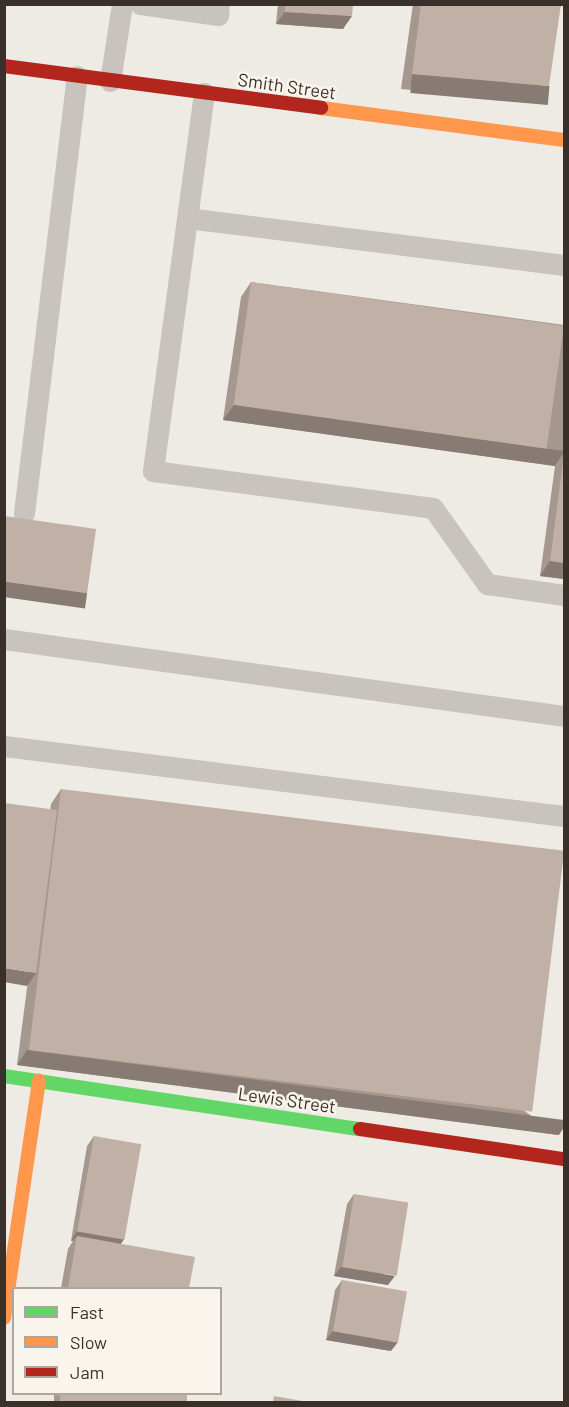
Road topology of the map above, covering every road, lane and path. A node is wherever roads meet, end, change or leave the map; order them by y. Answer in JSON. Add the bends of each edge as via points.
{"nodes":[{"id":1,"x":122,"y":4,"type":"edge"},
{"id":2,"x":140,"y":4,"type":"edge"},
{"id":3,"x":219,"y":4,"type":"edge"},
{"id":4,"x":4,"y":66,"type":"edge"},
{"id":5,"x":77,"y":76,"type":"junction"},
{"id":6,"x":111,"y":81,"type":"junction"},
{"id":7,"x":204,"y":93,"type":"junction"},
{"id":8,"x":564,"y":141,"type":"edge"},
{"id":9,"x":187,"y":218,"type":"junction"},
{"id":10,"x":564,"y":265,"type":"edge"},
{"id":11,"x":24,"y":513,"type":"dead end"},
{"id":12,"x":564,"y":595,"type":"edge"},
{"id":13,"x":4,"y":639,"type":"edge"},
{"id":14,"x":564,"y":716,"type":"edge"},
{"id":15,"x":4,"y":746,"type":"edge"},
{"id":16,"x":564,"y":816,"type":"edge"},
{"id":17,"x":4,"y":1076,"type":"edge"},
{"id":18,"x":39,"y":1081,"type":"junction"},
{"id":19,"x":564,"y":1159,"type":"edge"},
{"id":20,"x":4,"y":1318,"type":"edge"}],
"edges":[{"from":1,"to":6,"type":"lane"},
{"from":2,"to":3,"type":"lane","via":[[218,15]]},
{"from":4,"to":5,"type":"street","name":"Smith Street"},
{"from":5,"to":6,"type":"street","name":"Smith Street"},
{"from":5,"to":11,"type":"lane"},
{"from":6,"to":7,"type":"street","name":"Smith Street"},
{"from":7,"to":8,"type":"street","name":"Smith Street"},
{"from":7,"to":9,"type":"lane"},
{"from":9,"to":10,"type":"lane"},
{"from":9,"to":12,"type":"lane","via":[[153,471],[433,508],[487,585]]},
{"from":13,"to":14,"type":"lane"},
{"from":15,"to":16,"type":"lane"},
{"from":17,"to":18,"type":"street","name":"Lewis Street"},
{"from":18,"to":19,"type":"street","name":"Lewis Street"},
{"from":18,"to":20,"type":"street"}]}
